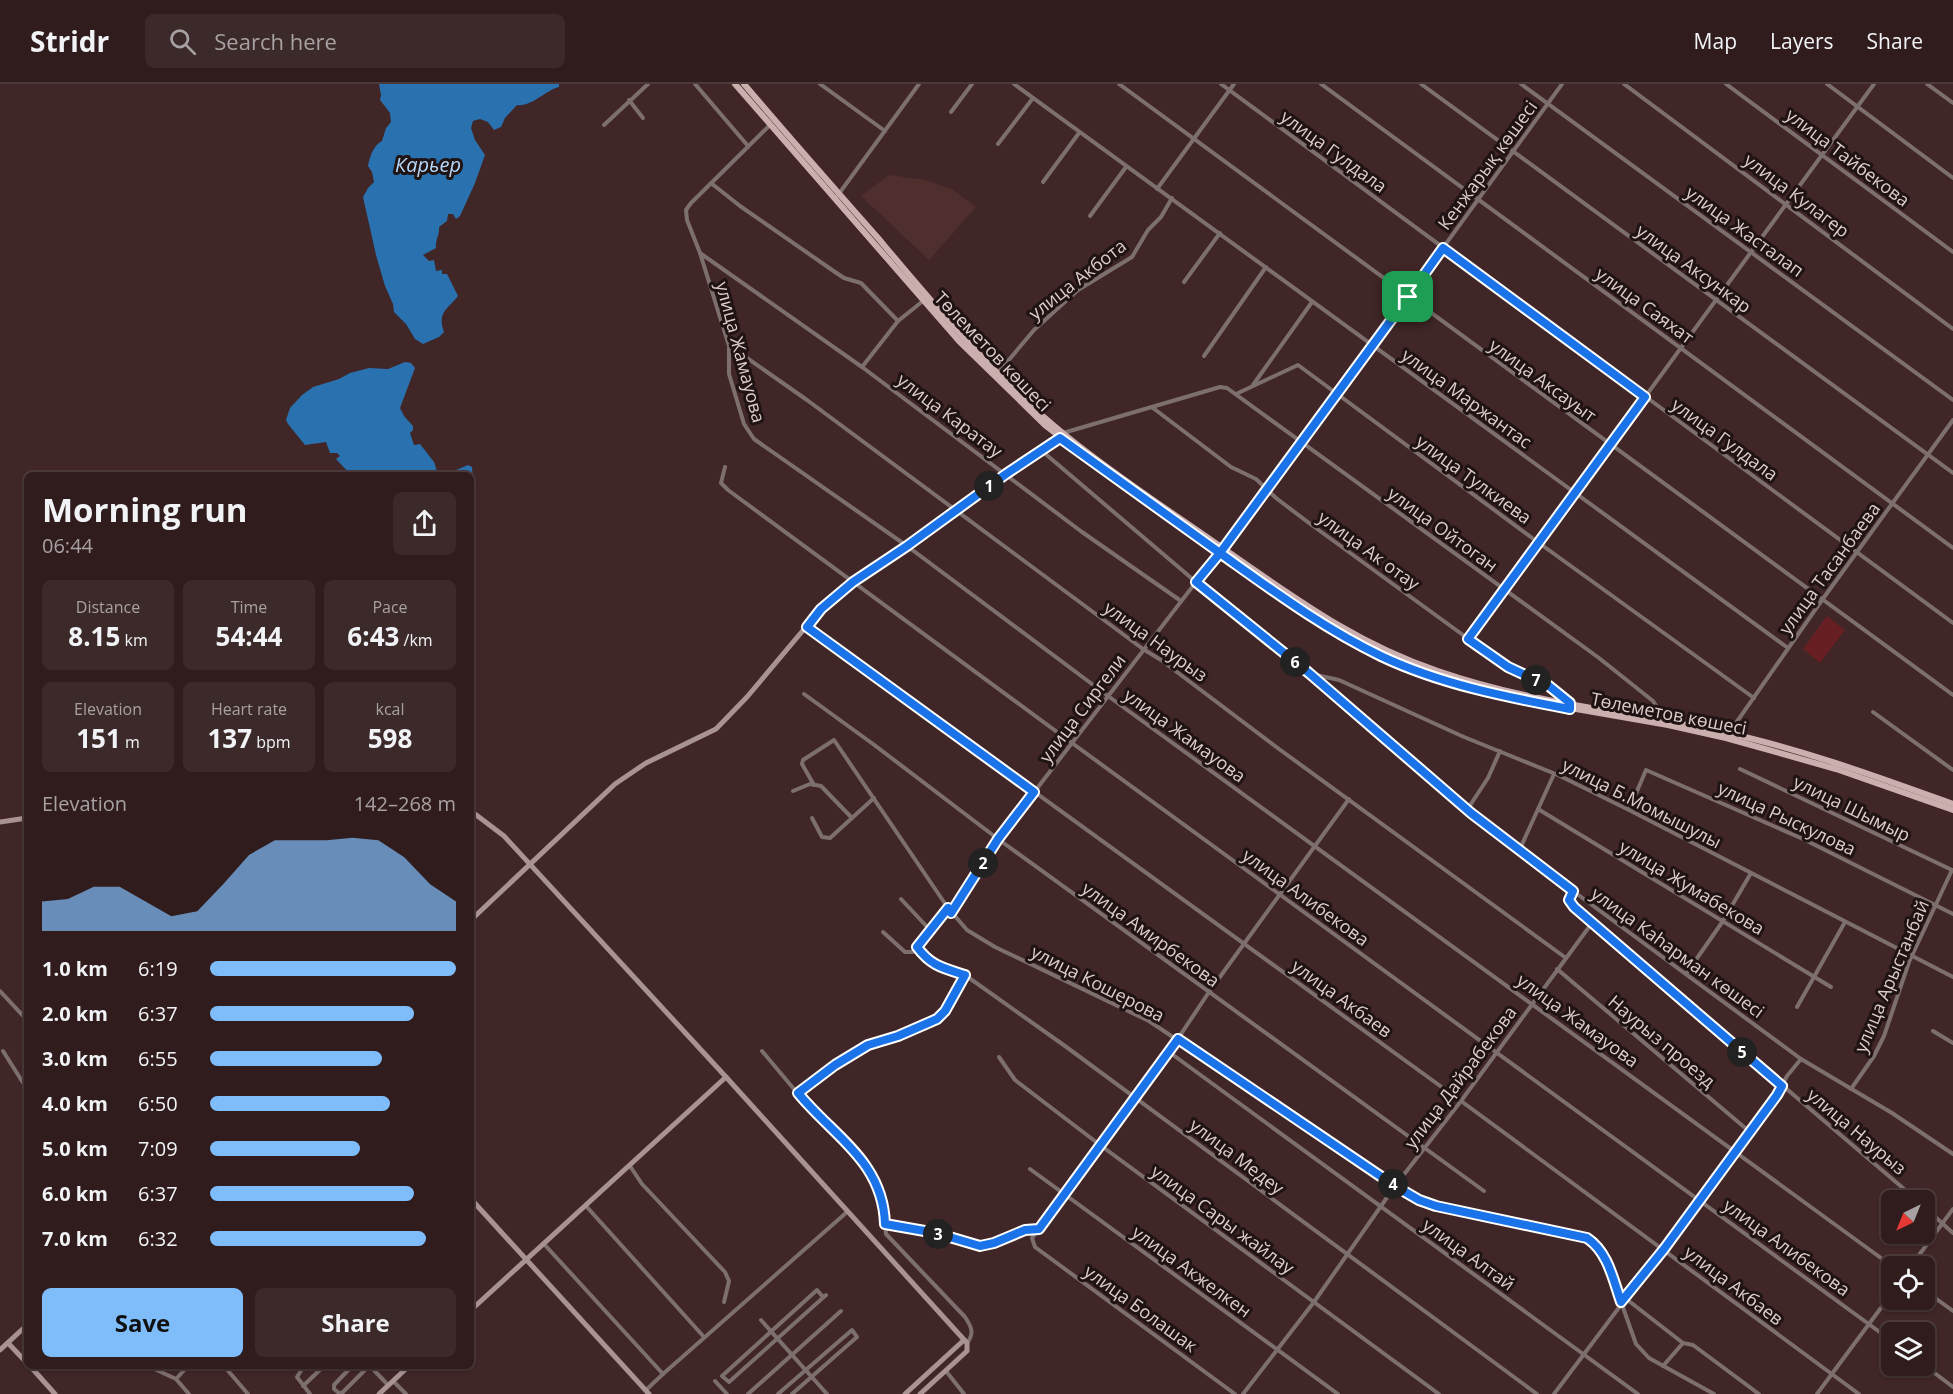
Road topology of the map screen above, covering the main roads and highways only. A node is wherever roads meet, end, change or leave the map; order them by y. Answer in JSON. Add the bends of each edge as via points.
{"nodes":[{"id":1,"x":735,"y":84,"type":"edge"},
{"id":2,"x":744,"y":84,"type":"edge"},
{"id":3,"x":837,"y":196,"type":"junction"},
{"id":4,"x":996,"y":375,"type":"junction"},
{"id":5,"x":1570,"y":706,"type":"junction"},
{"id":6,"x":1953,"y":804,"type":"edge"},
{"id":7,"x":1953,"y":810,"type":"edge"}],
"edges":[{"from":1,"to":3,"type":"main road","name":"Төлеметов көшесі"},
{"from":2,"to":3,"type":"main road","name":"Төлеметов көшесі"},
{"from":3,"to":4,"type":"main road","name":"Төлеметов көшесі"},
{"from":3,"to":4,"type":"main road","name":"Төлеметов көшесі","via":[[923,301]]},
{"from":4,"to":5,"type":"main road","name":"Төлеметов көшесі","via":[[1061,436],[1319,622],[1413,669],[1512,698]]},
{"from":5,"to":6,"type":"main road","name":"Төлеметов көшесі","via":[[1729,733],[1838,764]]},
{"from":5,"to":7,"type":"main road","name":"Төлеметов көшесі","via":[[1726,738],[1836,769]]}]}
